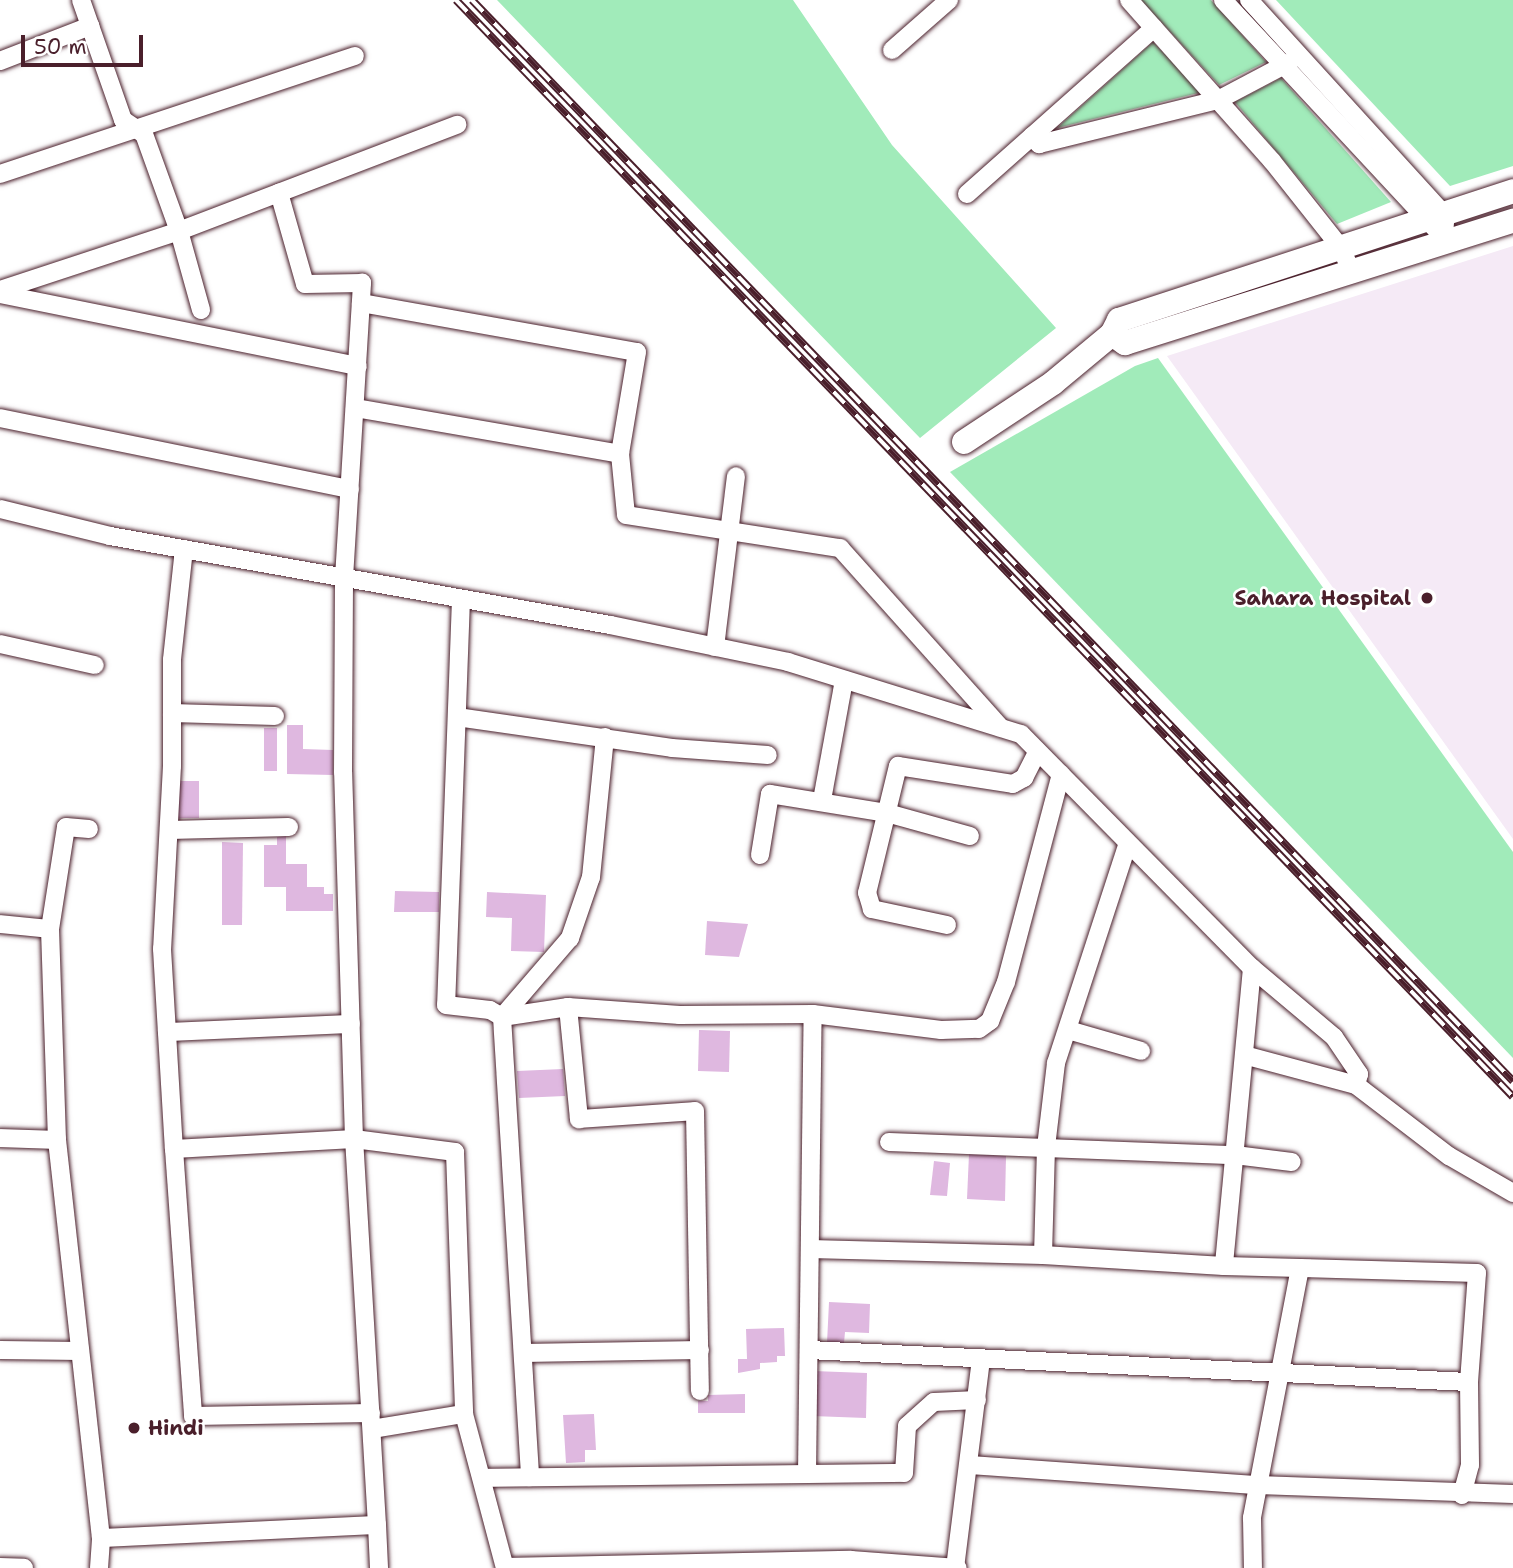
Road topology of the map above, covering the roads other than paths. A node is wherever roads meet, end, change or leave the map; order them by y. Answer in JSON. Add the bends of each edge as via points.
{"nodes":[{"id":1,"x":81,"y":0,"type":"edge"},
{"id":2,"x":949,"y":0,"type":"edge"},
{"id":3,"x":1129,"y":0,"type":"edge"},
{"id":4,"x":1223,"y":0,"type":"edge"},
{"id":5,"x":1249,"y":0,"type":"edge"},
{"id":6,"x":90,"y":26,"type":"junction"},
{"id":7,"x":1154,"y":28,"type":"junction"},
{"id":8,"x":892,"y":50,"type":"dead end"},
{"id":9,"x":1300,"y":56,"type":"junction"},
{"id":10,"x":355,"y":57,"type":"dead end"},
{"id":11,"x":0,"y":61,"type":"edge"},
{"id":12,"x":1283,"y":66,"type":"junction"},
{"id":13,"x":1218,"y":100,"type":"junction"},
{"id":14,"x":457,"y":125,"type":"dead end"},
{"id":15,"x":136,"y":129,"type":"junction"},
{"id":16,"x":1032,"y":136,"type":"junction"},
{"id":17,"x":0,"y":174,"type":"edge"},
{"id":18,"x":1513,"y":191,"type":"edge"},
{"id":19,"x":279,"y":193,"type":"junction"},
{"id":20,"x":967,"y":194,"type":"dead end"},
{"id":21,"x":1434,"y":217,"type":"junction"},
{"id":22,"x":1513,"y":221,"type":"edge"},
{"id":23,"x":179,"y":231,"type":"junction"},
{"id":24,"x":1447,"y":241,"type":"junction"},
{"id":25,"x":1346,"y":259,"type":"junction"},
{"id":26,"x":0,"y":292,"type":"edge"},
{"id":27,"x":361,"y":303,"type":"junction"},
{"id":28,"x":201,"y":310,"type":"dead end"},
{"id":29,"x":358,"y":366,"type":"junction"},
{"id":30,"x":355,"y":408,"type":"junction"},
{"id":31,"x":0,"y":418,"type":"edge"},
{"id":32,"x":964,"y":442,"type":"dead end"},
{"id":33,"x":620,"y":454,"type":"junction"},
{"id":34,"x":736,"y":476,"type":"dead end"},
{"id":35,"x":350,"y":489,"type":"junction"},
{"id":36,"x":0,"y":509,"type":"edge"},
{"id":37,"x":729,"y":533,"type":"junction"},
{"id":38,"x":184,"y":549,"type":"junction"},
{"id":39,"x":344,"y":578,"type":"junction"},
{"id":40,"x":461,"y":598,"type":"junction"},
{"id":41,"x":0,"y":644,"type":"edge"},
{"id":42,"x":715,"y":647,"type":"junction"},
{"id":43,"x":95,"y":665,"type":"dead end"},
{"id":44,"x":844,"y":680,"type":"junction"},
{"id":45,"x":172,"y":713,"type":"junction"},
{"id":46,"x":275,"y":716,"type":"dead end"},
{"id":47,"x":457,"y":717,"type":"junction"},
{"id":48,"x":1001,"y":728,"type":"junction"},
{"id":49,"x":605,"y":737,"type":"junction"},
{"id":50,"x":1038,"y":751,"type":"junction"},
{"id":51,"x":768,"y":755,"type":"dead end"},
{"id":52,"x":1061,"y":774,"type":"junction"},
{"id":53,"x":822,"y":800,"type":"junction"},
{"id":54,"x":887,"y":813,"type":"junction"},
{"id":55,"x":289,"y":827,"type":"dead end"},
{"id":56,"x":89,"y":829,"type":"dead end"},
{"id":57,"x":169,"y":830,"type":"junction"},
{"id":58,"x":970,"y":835,"type":"dead end"},
{"id":59,"x":1128,"y":842,"type":"junction"},
{"id":60,"x":760,"y":855,"type":"dead end"},
{"id":61,"x":0,"y":924,"type":"edge"},
{"id":62,"x":947,"y":925,"type":"dead end"},
{"id":63,"x":50,"y":929,"type":"junction"},
{"id":64,"x":1252,"y":968,"type":"junction"},
{"id":65,"x":568,"y":1007,"type":"junction"},
{"id":66,"x":813,"y":1014,"type":"junction"},
{"id":67,"x":502,"y":1017,"type":"junction"},
{"id":68,"x":351,"y":1024,"type":"junction"},
{"id":69,"x":1068,"y":1030,"type":"junction"},
{"id":70,"x":167,"y":1032,"type":"junction"},
{"id":71,"x":1141,"y":1051,"type":"dead end"},
{"id":72,"x":1244,"y":1055,"type":"junction"},
{"id":73,"x":1356,"y":1085,"type":"junction"},
{"id":74,"x":0,"y":1138,"type":"edge"},
{"id":75,"x":354,"y":1139,"type":"junction"},
{"id":76,"x":57,"y":1140,"type":"junction"},
{"id":77,"x":889,"y":1142,"type":"dead end"},
{"id":78,"x":1046,"y":1147,"type":"junction"},
{"id":79,"x":174,"y":1149,"type":"junction"},
{"id":80,"x":1235,"y":1155,"type":"junction"},
{"id":81,"x":1292,"y":1162,"type":"dead end"},
{"id":82,"x":1513,"y":1192,"type":"edge"},
{"id":83,"x":810,"y":1249,"type":"junction"},
{"id":84,"x":1043,"y":1255,"type":"junction"},
{"id":85,"x":1224,"y":1266,"type":"junction"},
{"id":86,"x":1300,"y":1268,"type":"junction"},
{"id":87,"x":0,"y":1350,"type":"edge"},
{"id":88,"x":700,"y":1350,"type":"junction"},
{"id":89,"x":808,"y":1350,"type":"junction"},
{"id":90,"x":80,"y":1351,"type":"junction"},
{"id":91,"x":523,"y":1353,"type":"junction"},
{"id":92,"x":981,"y":1359,"type":"junction"},
{"id":93,"x":1280,"y":1375,"type":"junction"},
{"id":94,"x":1469,"y":1382,"type":"junction"},
{"id":95,"x":700,"y":1391,"type":"dead end"},
{"id":96,"x":977,"y":1401,"type":"junction"},
{"id":97,"x":464,"y":1414,"type":"junction"},
{"id":98,"x":371,"y":1421,"type":"junction"},
{"id":99,"x":970,"y":1465,"type":"junction"},
{"id":100,"x":807,"y":1474,"type":"junction"},
{"id":101,"x":482,"y":1478,"type":"junction"},
{"id":102,"x":530,"y":1478,"type":"junction"},
{"id":103,"x":1258,"y":1485,"type":"junction"},
{"id":104,"x":1513,"y":1494,"type":"edge"},
{"id":105,"x":1462,"y":1495,"type":"junction"},
{"id":106,"x":377,"y":1525,"type":"junction"},
{"id":107,"x":101,"y":1538,"type":"junction"},
{"id":108,"x":0,"y":1567,"type":"edge"},
{"id":109,"x":505,"y":1567,"type":"edge"},
{"id":110,"x":24,"y":1568,"type":"edge"},
{"id":111,"x":99,"y":1568,"type":"edge"},
{"id":112,"x":379,"y":1568,"type":"edge"},
{"id":113,"x":956,"y":1568,"type":"edge"},
{"id":114,"x":1253,"y":1568,"type":"edge"}],
"edges":[{"from":1,"to":6,"type":"street"},
{"from":2,"to":8,"type":"street"},
{"from":3,"to":7,"type":"street"},
{"from":4,"to":12,"type":"street"},
{"from":5,"to":9,"type":"street"},
{"from":6,"to":11,"type":"street"},
{"from":6,"to":15,"type":"street","via":[[122,120]]},
{"from":7,"to":13,"type":"street"},
{"from":7,"to":16,"type":"street"},
{"from":9,"to":12,"type":"street"},
{"from":9,"to":21,"type":"street"},
{"from":10,"to":15,"type":"street"},
{"from":12,"to":13,"type":"street"},
{"from":12,"to":21,"type":"street"},
{"from":13,"to":16,"type":"street","via":[[1039,144]]},
{"from":13,"to":25,"type":"street"},
{"from":14,"to":19,"type":"street"},
{"from":15,"to":17,"type":"street"},
{"from":15,"to":23,"type":"street","via":[[144,134]]},
{"from":16,"to":20,"type":"street"},
{"from":18,"to":21,"type":"street"},
{"from":19,"to":23,"type":"street"},
{"from":19,"to":27,"type":"street","via":[[305,284],[362,283]]},
{"from":21,"to":24,"type":"street"},
{"from":21,"to":25,"type":"street"},
{"from":22,"to":24,"type":"street"},
{"from":23,"to":26,"type":"street"},
{"from":23,"to":28,"type":"street"},
{"from":24,"to":25,"type":"street"},
{"from":25,"to":32,"type":"street","via":[[1125,343],[1112,334],[1053,383]]},
{"from":26,"to":29,"type":"street"},
{"from":27,"to":29,"type":"street"},
{"from":27,"to":33,"type":"street","via":[[637,352]]},
{"from":29,"to":30,"type":"street"},
{"from":30,"to":33,"type":"street"},
{"from":30,"to":35,"type":"street"},
{"from":31,"to":35,"type":"street"},
{"from":33,"to":37,"type":"street","via":[[626,515]]},
{"from":34,"to":37,"type":"street"},
{"from":35,"to":39,"type":"street"},
{"from":36,"to":38,"type":"street"},
{"from":37,"to":42,"type":"street"},
{"from":37,"to":48,"type":"street","via":[[840,548]]},
{"from":38,"to":39,"type":"street"},
{"from":38,"to":45,"type":"street","via":[[172,660]]},
{"from":39,"to":40,"type":"street"},
{"from":39,"to":68,"type":"street","via":[[343,772]]},
{"from":40,"to":42,"type":"street"},
{"from":40,"to":47,"type":"street"},
{"from":41,"to":43,"type":"street"},
{"from":42,"to":44,"type":"street"},
{"from":44,"to":48,"type":"street"},
{"from":44,"to":53,"type":"street"},
{"from":45,"to":46,"type":"street"},
{"from":45,"to":57,"type":"street"},
{"from":47,"to":49,"type":"street"},
{"from":47,"to":67,"type":"street","via":[[446,1005],[490,1010]]},
{"from":48,"to":50,"type":"street","via":[[1021,734]]},
{"from":49,"to":51,"type":"street"},
{"from":49,"to":67,"type":"street","via":[[591,877],[570,938]]},
{"from":50,"to":52,"type":"street"},
{"from":50,"to":54,"type":"street","via":[[1024,778],[1013,784],[898,766]]},
{"from":52,"to":59,"type":"street"},
{"from":52,"to":66,"type":"street","via":[[1006,982],[990,1021],[979,1029],[941,1030]]},
{"from":53,"to":54,"type":"street"},
{"from":53,"to":60,"type":"street","via":[[770,794]]},
{"from":54,"to":58,"type":"street"},
{"from":54,"to":62,"type":"street","via":[[867,893],[872,909]]},
{"from":55,"to":57,"type":"street"},
{"from":56,"to":63,"type":"street","via":[[66,827]]},
{"from":57,"to":70,"type":"street","via":[[162,948]]},
{"from":59,"to":64,"type":"street"},
{"from":59,"to":69,"type":"street"},
{"from":61,"to":63,"type":"street"},
{"from":63,"to":76,"type":"street"},
{"from":64,"to":72,"type":"street"},
{"from":64,"to":73,"type":"street","via":[[1334,1037],[1359,1074]]},
{"from":65,"to":66,"type":"street","via":[[680,1016]]},
{"from":65,"to":67,"type":"street"},
{"from":65,"to":88,"type":"street","via":[[579,1119],[695,1111]]},
{"from":66,"to":83,"type":"street"},
{"from":67,"to":91,"type":"street"},
{"from":68,"to":70,"type":"street"},
{"from":68,"to":75,"type":"street"},
{"from":69,"to":71,"type":"street"},
{"from":69,"to":78,"type":"street","via":[[1056,1063]]},
{"from":70,"to":79,"type":"street"},
{"from":72,"to":73,"type":"street"},
{"from":72,"to":80,"type":"street"},
{"from":73,"to":82,"type":"street","via":[[1449,1156]]},
{"from":74,"to":76,"type":"street"},
{"from":75,"to":79,"type":"street"},
{"from":75,"to":97,"type":"street","via":[[455,1152]]},
{"from":75,"to":98,"type":"street"},
{"from":76,"to":90,"type":"street"},
{"from":77,"to":78,"type":"street"},
{"from":78,"to":80,"type":"street"},
{"from":78,"to":84,"type":"street"},
{"from":79,"to":98,"type":"street","via":[[193,1416]]},
{"from":80,"to":81,"type":"street"},
{"from":80,"to":85,"type":"street"},
{"from":83,"to":84,"type":"street"},
{"from":83,"to":89,"type":"street"},
{"from":84,"to":85,"type":"street"},
{"from":85,"to":86,"type":"street"},
{"from":86,"to":93,"type":"street"},
{"from":86,"to":94,"type":"street","via":[[1477,1273]]},
{"from":87,"to":90,"type":"street"},
{"from":88,"to":91,"type":"street"},
{"from":88,"to":95,"type":"street"},
{"from":89,"to":92,"type":"street"},
{"from":89,"to":100,"type":"street"},
{"from":90,"to":107,"type":"street"},
{"from":91,"to":102,"type":"street"},
{"from":92,"to":93,"type":"street"},
{"from":92,"to":96,"type":"street"},
{"from":93,"to":94,"type":"street"},
{"from":93,"to":103,"type":"street"},
{"from":94,"to":105,"type":"street","via":[[1471,1465]]},
{"from":96,"to":99,"type":"street"},
{"from":96,"to":100,"type":"street","via":[[934,1402],[907,1426],[904,1473]]},
{"from":97,"to":98,"type":"street"},
{"from":97,"to":101,"type":"street"},
{"from":98,"to":106,"type":"street"},
{"from":99,"to":103,"type":"street"},
{"from":99,"to":113,"type":"street"},
{"from":100,"to":102,"type":"street"},
{"from":101,"to":102,"type":"street"},
{"from":101,"to":109,"type":"street"},
{"from":103,"to":105,"type":"street"},
{"from":103,"to":114,"type":"street","via":[[1252,1518]]},
{"from":104,"to":105,"type":"street"},
{"from":106,"to":107,"type":"street"},
{"from":106,"to":112,"type":"street"},
{"from":107,"to":111,"type":"street"},
{"from":108,"to":110,"type":"street"},
{"from":109,"to":113,"type":"street","via":[[850,1560]]}]}
